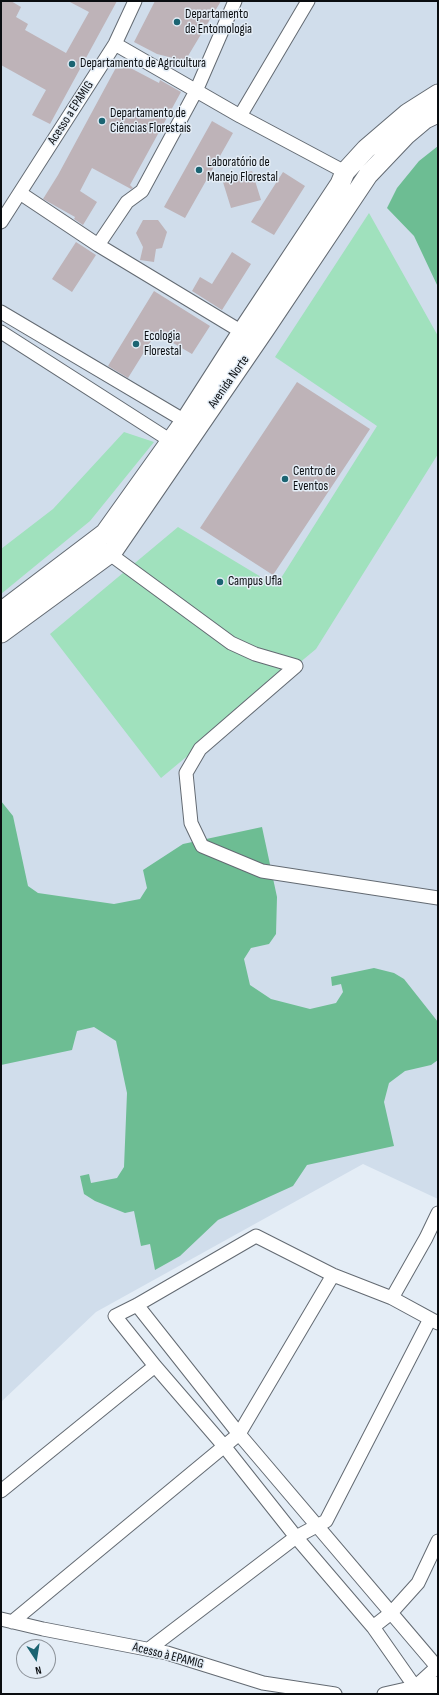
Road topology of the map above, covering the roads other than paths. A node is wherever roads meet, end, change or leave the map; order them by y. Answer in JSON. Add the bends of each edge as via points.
{"nodes":[{"id":1,"x":135,"y":1,"type":"edge"},
{"id":2,"x":235,"y":1,"type":"edge"},
{"id":3,"x":308,"y":1,"type":"edge"},
{"id":4,"x":115,"y":44,"type":"junction"},
{"id":5,"x":196,"y":91,"type":"junction"},
{"id":6,"x":438,"y":94,"type":"edge"},
{"id":7,"x":438,"y":113,"type":"edge"},
{"id":8,"x":240,"y":116,"type":"junction"},
{"id":9,"x":352,"y":177,"type":"junction"},
{"id":10,"x":20,"y":193,"type":"junction"},
{"id":11,"x":1,"y":222,"type":"edge"},
{"id":12,"x":98,"y":245,"type":"junction"},
{"id":13,"x":1,"y":312,"type":"edge"},
{"id":14,"x":1,"y":332,"type":"edge"},
{"id":15,"x":242,"y":332,"type":"junction"},
{"id":16,"x":78,"y":357,"type":"junction"},
{"id":17,"x":68,"y":374,"type":"junction"},
{"id":18,"x":185,"y":421,"type":"junction"},
{"id":19,"x":171,"y":441,"type":"junction"},
{"id":20,"x":93,"y":542,"type":"junction"},
{"id":21,"x":109,"y":554,"type":"junction"},
{"id":22,"x":1,"y":612,"type":"edge"},
{"id":23,"x":1,"y":633,"type":"edge"},
{"id":24,"x":438,"y":898,"type":"edge"},
{"id":25,"x":438,"y":1213,"type":"edge"},
{"id":26,"x":333,"y":1275,"type":"junction"},
{"id":27,"x":392,"y":1298,"type":"junction"},
{"id":28,"x":137,"y":1305,"type":"junction"},
{"id":29,"x":434,"y":1321,"type":"edge"},
{"id":30,"x":155,"y":1366,"type":"junction"},
{"id":31,"x":239,"y":1434,"type":"junction"},
{"id":32,"x":224,"y":1446,"type":"junction"},
{"id":33,"x":1,"y":1491,"type":"edge"},
{"id":34,"x":316,"y":1526,"type":"junction"},
{"id":35,"x":296,"y":1537,"type":"junction"},
{"id":36,"x":438,"y":1541,"type":"edge"},
{"id":37,"x":391,"y":1613,"type":"junction"},
{"id":38,"x":6,"y":1621,"type":"edge"},
{"id":39,"x":373,"y":1627,"type":"junction"},
{"id":40,"x":149,"y":1650,"type":"junction"},
{"id":41,"x":437,"y":1667,"type":"edge"},
{"id":42,"x":438,"y":1686,"type":"edge"},
{"id":43,"x":421,"y":1692,"type":"edge"},
{"id":44,"x":335,"y":1694,"type":"edge"},
{"id":45,"x":384,"y":1694,"type":"edge"}],
"edges":[{"from":1,"to":4,"type":"street","name":"Acesso a EPAMIG"},
{"from":2,"to":5,"type":"street"},
{"from":3,"to":8,"type":"street"},
{"from":4,"to":5,"type":"street"},
{"from":4,"to":10,"type":"street","name":"Acesso a EPAMIG"},
{"from":5,"to":8,"type":"street"},
{"from":5,"to":12,"type":"street","via":[[142,191],[127,202]]},
{"from":6,"to":9,"type":"street","name":"Avenida Norte","via":[[408,113],[366,149]]},
{"from":7,"to":9,"type":"street","name":"Avenida Norte","via":[[425,120]]},
{"from":8,"to":9,"type":"street"},
{"from":9,"to":15,"type":"street","name":"Avenida Norte"},
{"from":9,"to":21,"type":"street","name":"Avenida Norte","via":[[349,205]]},
{"from":10,"to":11,"type":"street","name":"Acesso a EPAMIG"},
{"from":10,"to":12,"type":"street"},
{"from":12,"to":15,"type":"street"},
{"from":13,"to":16,"type":"street"},
{"from":14,"to":17,"type":"street"},
{"from":15,"to":18,"type":"street","name":"Avenida Norte"},
{"from":16,"to":17,"type":"street"},
{"from":16,"to":18,"type":"street"},
{"from":17,"to":19,"type":"street"},
{"from":18,"to":19,"type":"street","name":"Avenida Norte"},
{"from":19,"to":20,"type":"street","name":"Avenida Norte","via":[[105,533]]},
{"from":20,"to":21,"type":"street"},
{"from":20,"to":22,"type":"street","name":"Avenida Norte"},
{"from":21,"to":23,"type":"street","name":"Avenida Norte"},
{"from":21,"to":24,"type":"street","via":[[231,643],[255,654],[296,666],[200,748],[186,773],[191,823],[202,846],[262,871]]},
{"from":25,"to":27,"type":"street"},
{"from":26,"to":27,"type":"street"},
{"from":26,"to":28,"type":"street","via":[[256,1236]]},
{"from":26,"to":31,"type":"street"},
{"from":27,"to":29,"type":"street"},
{"from":28,"to":30,"type":"street","via":[[115,1316]]},
{"from":28,"to":31,"type":"street"},
{"from":29,"to":34,"type":"street","via":[[326,1521]]},
{"from":30,"to":32,"type":"street"},
{"from":30,"to":33,"type":"street"},
{"from":31,"to":32,"type":"street"},
{"from":31,"to":34,"type":"street"},
{"from":32,"to":35,"type":"street"},
{"from":32,"to":38,"type":"street"},
{"from":34,"to":35,"type":"street"},
{"from":34,"to":37,"type":"street"},
{"from":35,"to":39,"type":"street"},
{"from":35,"to":40,"type":"street"},
{"from":36,"to":37,"type":"street","via":[[418,1582]]},
{"from":37,"to":39,"type":"street"},
{"from":37,"to":41,"type":"street"},
{"from":38,"to":40,"type":"street","name":"Acesso à EPAMIG"},
{"from":39,"to":43,"type":"street"},
{"from":40,"to":44,"type":"street","name":"Acesso à EPAMIG","via":[[263,1682]]},
{"from":41,"to":43,"type":"street"},
{"from":42,"to":43,"type":"street"},
{"from":43,"to":45,"type":"street"}]}
